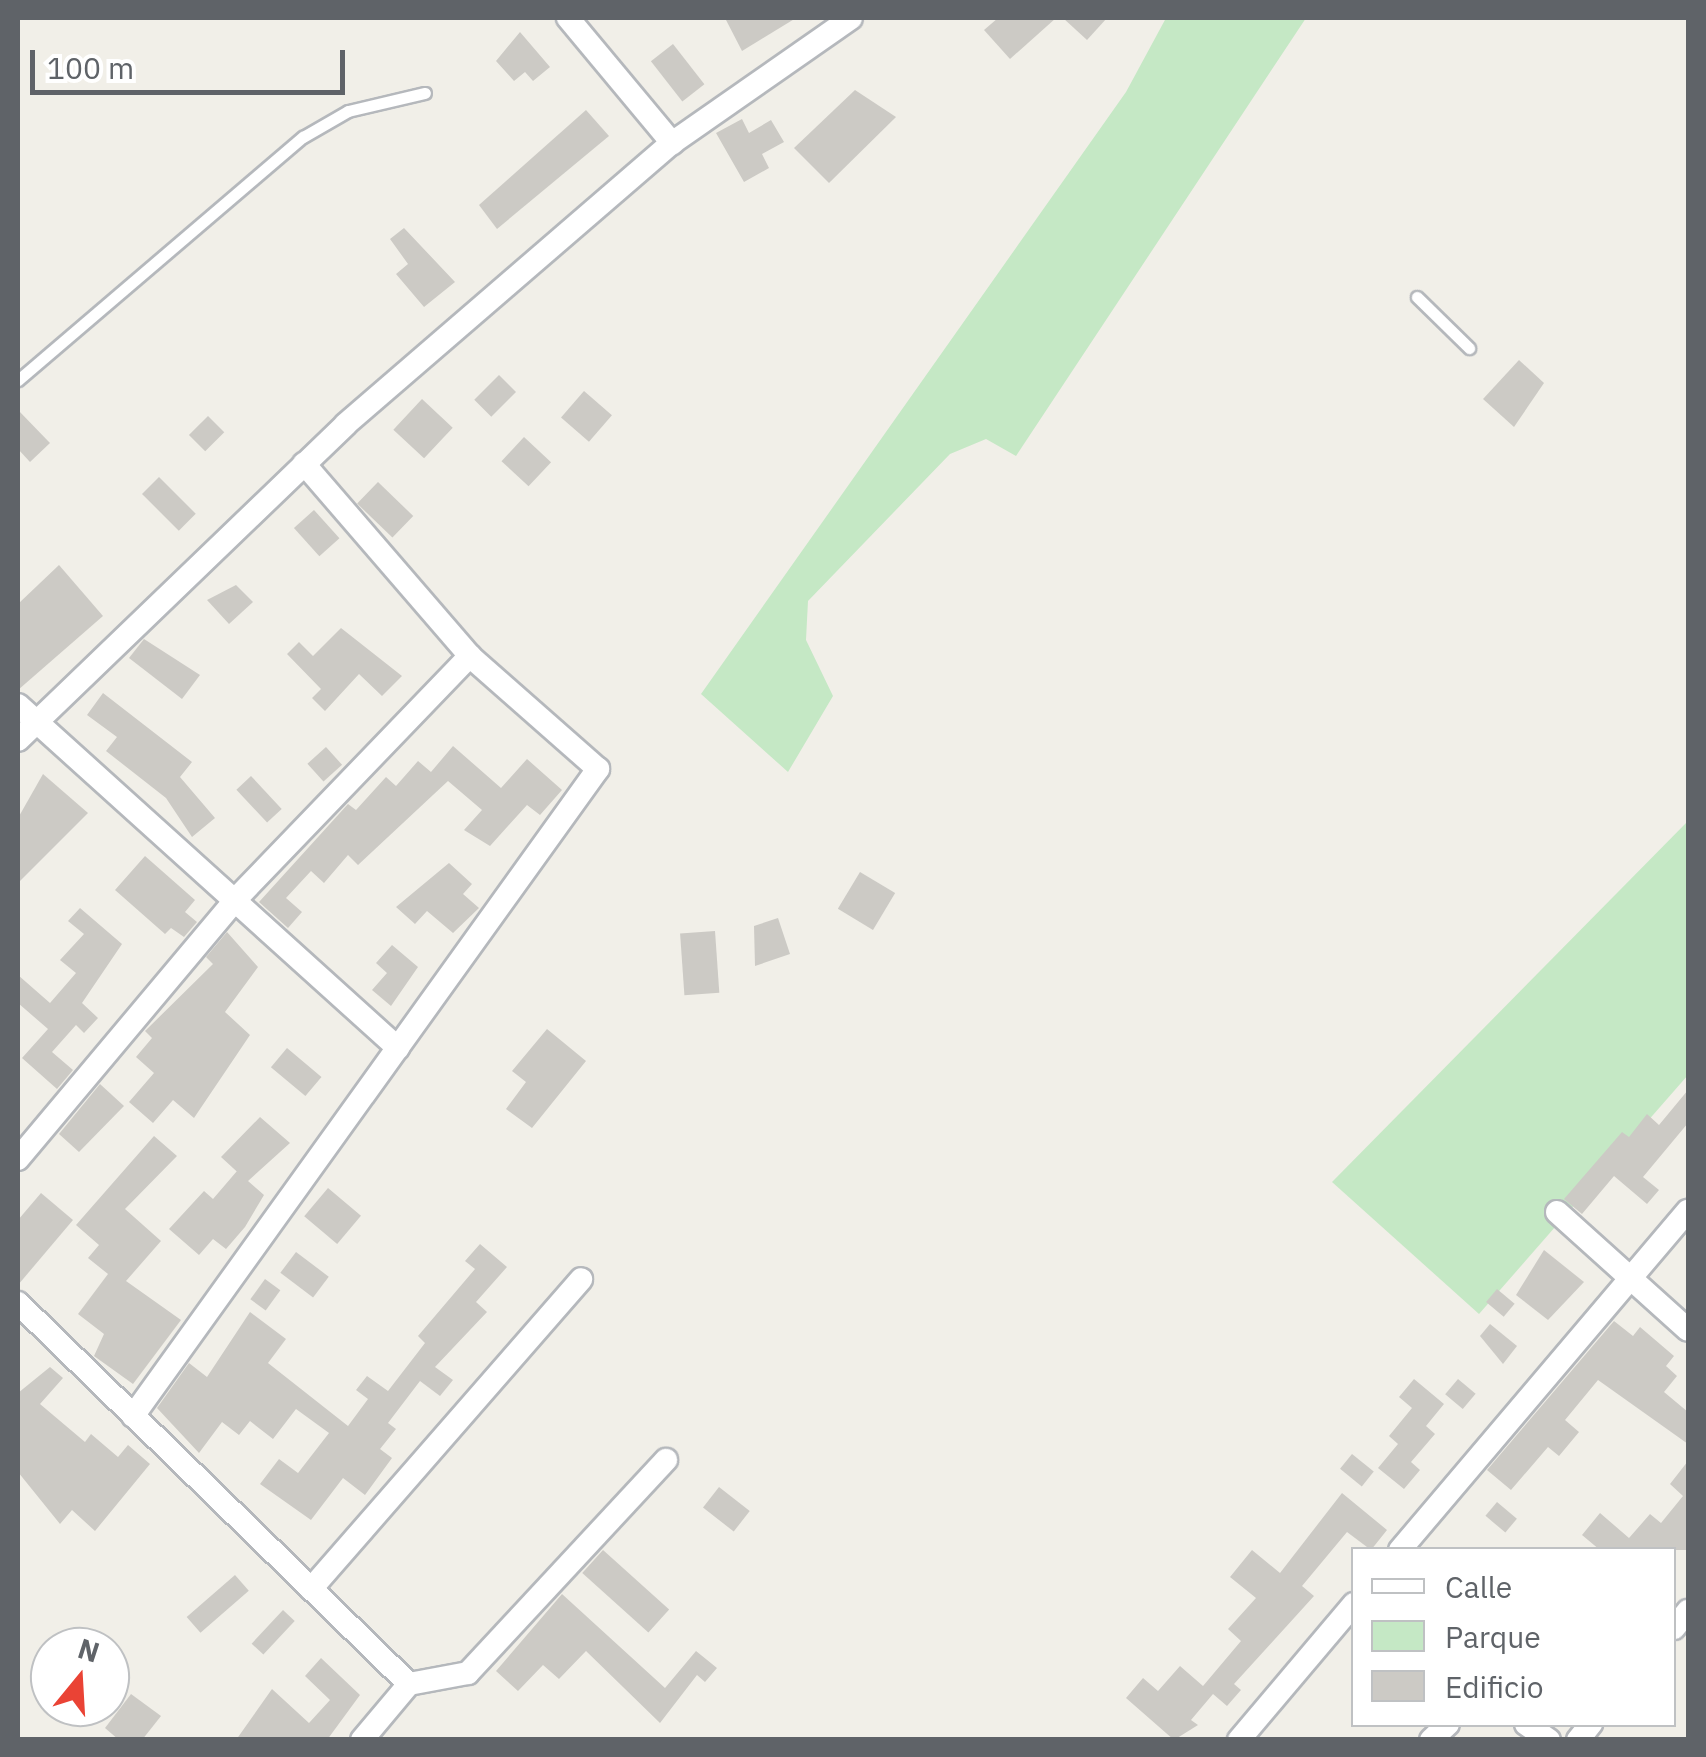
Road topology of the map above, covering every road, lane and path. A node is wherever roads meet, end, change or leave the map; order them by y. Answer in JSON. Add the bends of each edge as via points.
{"nodes":[{"id":1,"x":568,"y":18,"type":"edge"},
{"id":2,"x":852,"y":18,"type":"edge"},
{"id":3,"x":425,"y":92,"type":"dead end"},
{"id":4,"x":672,"y":143,"type":"junction"},
{"id":5,"x":1417,"y":296,"type":"dead end"},
{"id":6,"x":1470,"y":348,"type":"dead end"},
{"id":7,"x":18,"y":380,"type":"edge"},
{"id":8,"x":304,"y":464,"type":"junction"},
{"id":9,"x":470,"y":656,"type":"junction"},
{"id":10,"x":26,"y":713,"type":"edge"},
{"id":11,"x":18,"y":740,"type":"edge"},
{"id":12,"x":236,"y":900,"type":"junction"},
{"id":13,"x":398,"y":1048,"type":"junction"},
{"id":14,"x":18,"y":1159,"type":"edge"},
{"id":15,"x":1557,"y":1212,"type":"dead end"},
{"id":16,"x":1688,"y":1212,"type":"edge"},
{"id":17,"x":1631,"y":1276,"type":"junction"},
{"id":18,"x":582,"y":1279,"type":"dead end"},
{"id":19,"x":18,"y":1303,"type":"edge"},
{"id":20,"x":1688,"y":1330,"type":"edge"},
{"id":21,"x":133,"y":1416,"type":"junction"},
{"id":22,"x":666,"y":1460,"type":"dead end"},
{"id":23,"x":1403,"y":1547,"type":"edge"},
{"id":24,"x":311,"y":1589,"type":"junction"},
{"id":25,"x":1351,"y":1608,"type":"edge"},
{"id":26,"x":409,"y":1684,"type":"junction"},
{"id":27,"x":362,"y":1740,"type":"edge"},
{"id":28,"x":1238,"y":1740,"type":"edge"}],
"edges":[{"from":1,"to":4,"type":"street"},
{"from":2,"to":4,"type":"street"},
{"from":3,"to":7,"type":"lane","via":[[348,111],[304,137]]},
{"from":4,"to":8,"type":"street"},
{"from":5,"to":6,"type":"lane"},
{"from":8,"to":9,"type":"street"},
{"from":8,"to":10,"type":"street"},
{"from":9,"to":12,"type":"street"},
{"from":9,"to":13,"type":"street","via":[[598,769]]},
{"from":10,"to":11,"type":"street"},
{"from":10,"to":12,"type":"street"},
{"from":12,"to":13,"type":"street"},
{"from":12,"to":14,"type":"street"},
{"from":13,"to":21,"type":"street"},
{"from":15,"to":17,"type":"street"},
{"from":16,"to":17,"type":"street"},
{"from":17,"to":20,"type":"street"},
{"from":17,"to":23,"type":"street"},
{"from":18,"to":24,"type":"street"},
{"from":19,"to":21,"type":"street"},
{"from":21,"to":24,"type":"street"},
{"from":22,"to":26,"type":"street","via":[[468,1673]]},
{"from":24,"to":26,"type":"street"},
{"from":25,"to":28,"type":"street"},
{"from":26,"to":27,"type":"street"}]}
